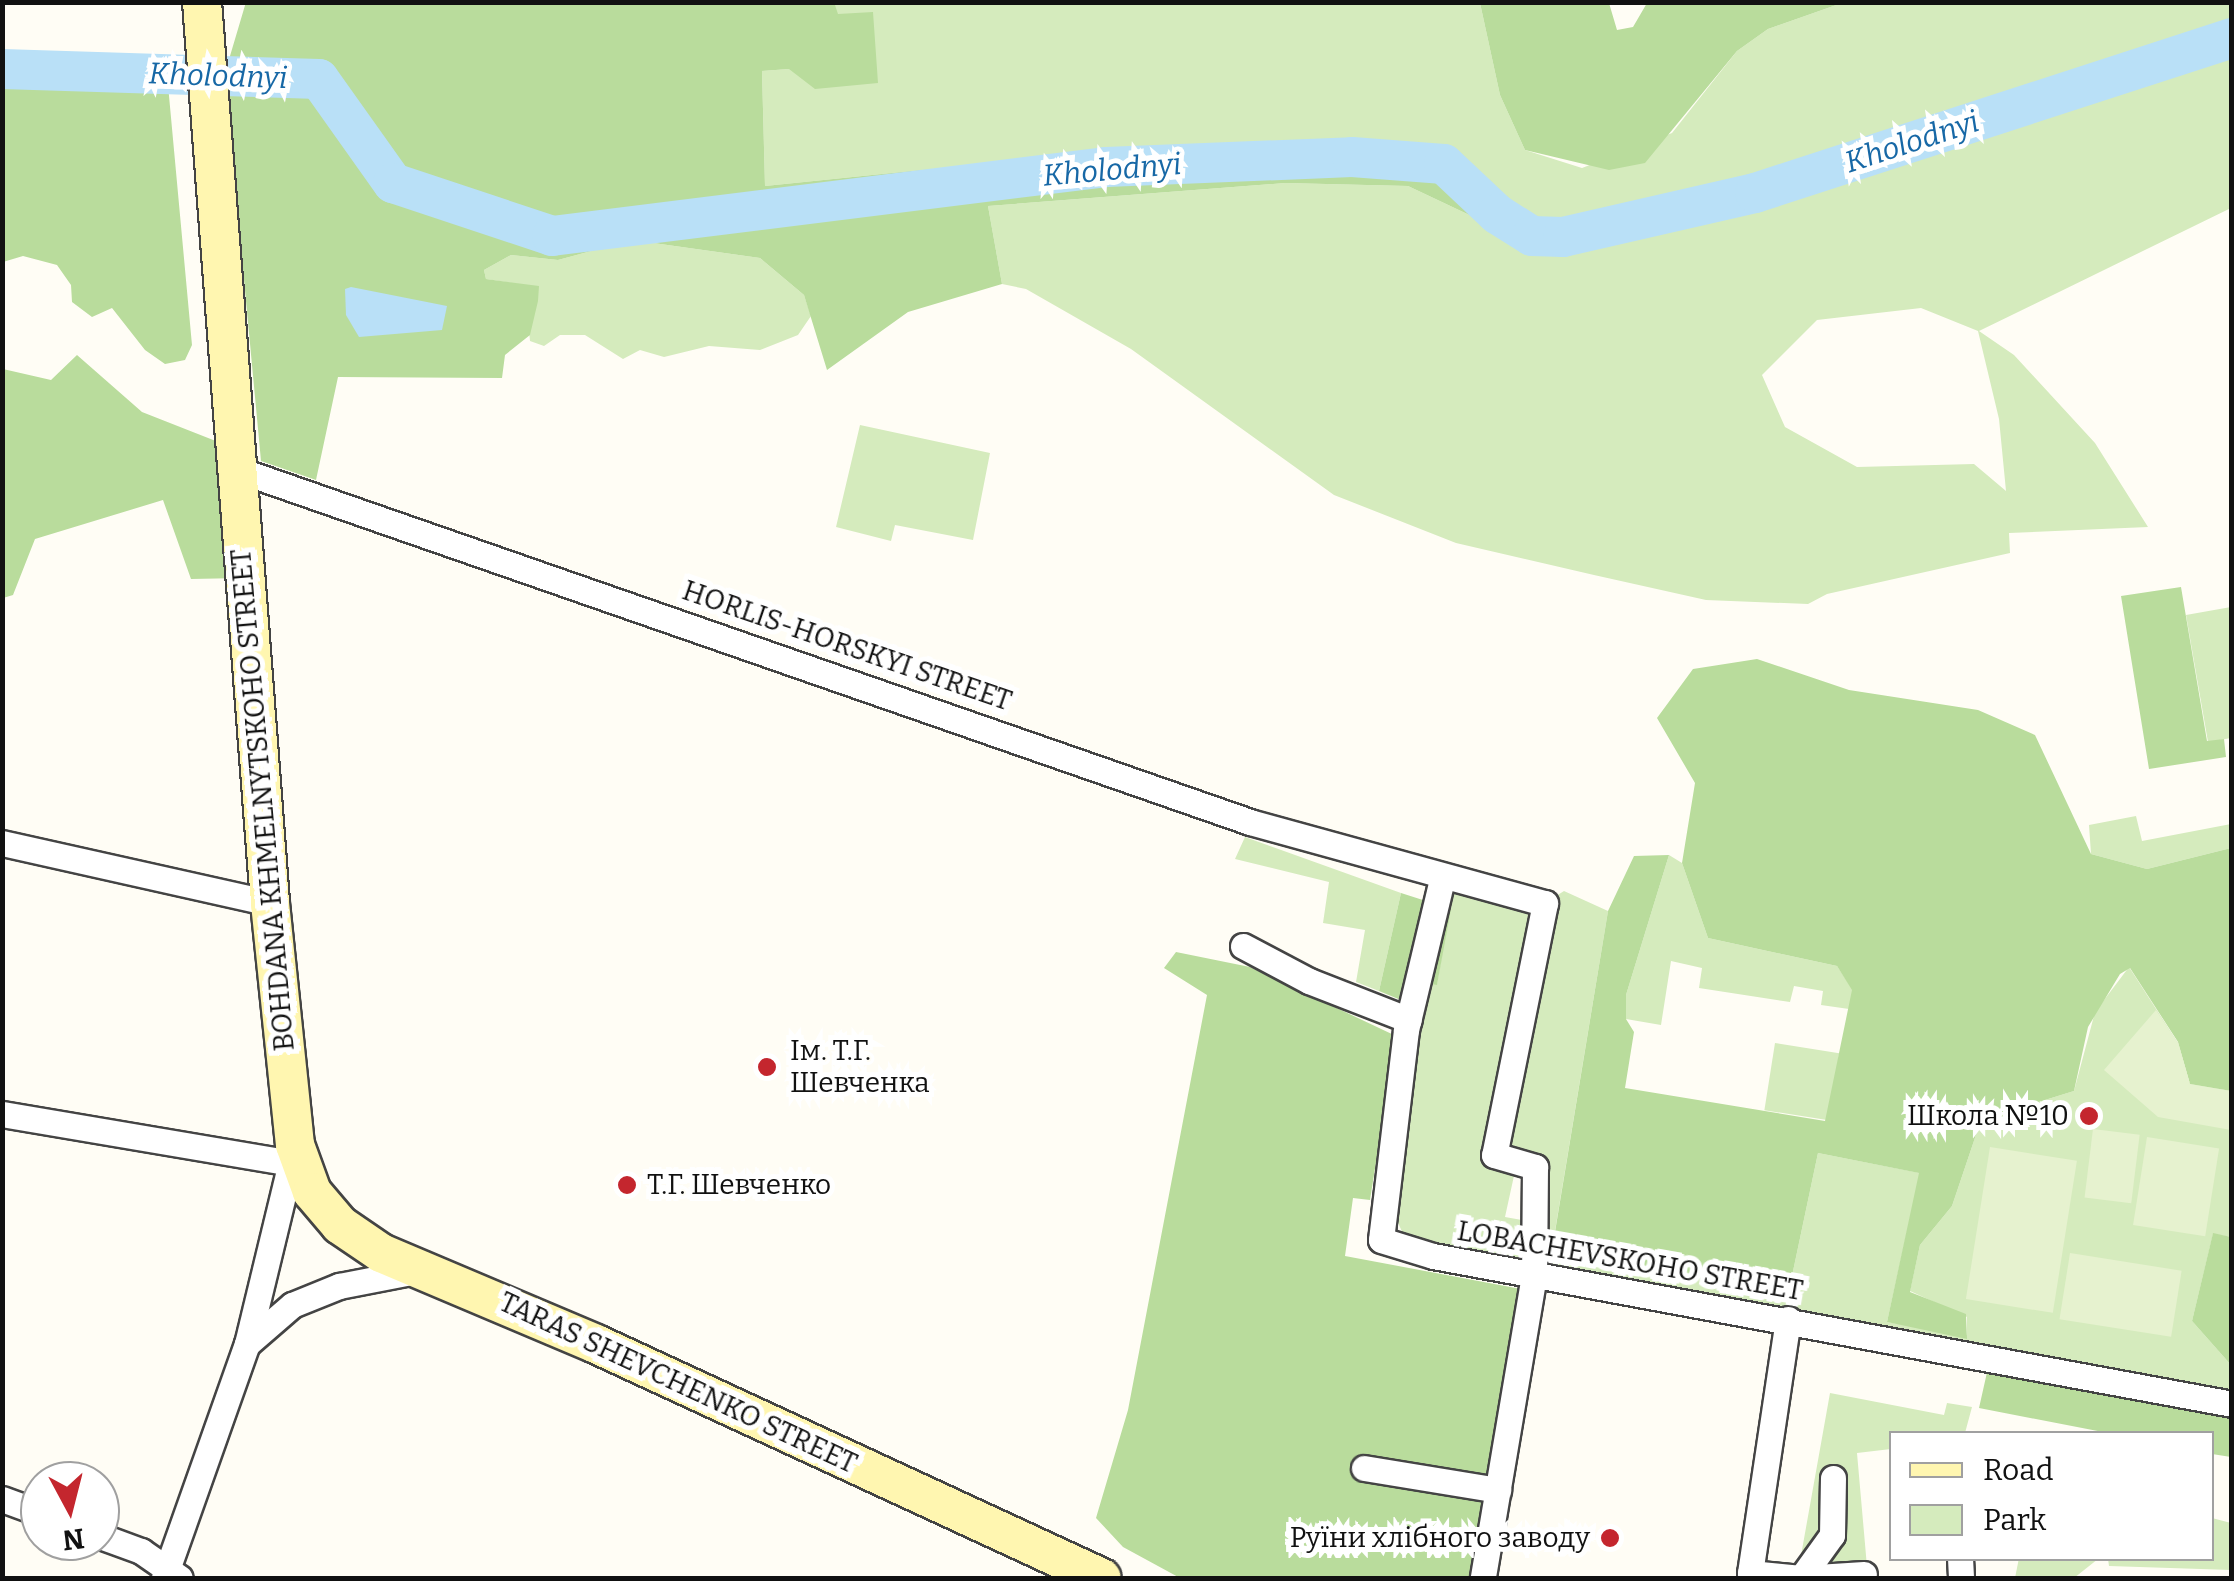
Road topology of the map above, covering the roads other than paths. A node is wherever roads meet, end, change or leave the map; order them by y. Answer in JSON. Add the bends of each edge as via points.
{"nodes":[{"id":1,"x":202,"y":2,"type":"edge"},
{"id":2,"x":233,"y":468,"type":"junction"},
{"id":3,"x":2,"y":843,"type":"edge"},
{"id":4,"x":1442,"y":878,"type":"junction"},
{"id":5,"x":270,"y":903,"type":"junction"},
{"id":6,"x":1243,"y":946,"type":"dead end"},
{"id":7,"x":1409,"y":1020,"type":"junction"},
{"id":8,"x":2,"y":1114,"type":"edge"},
{"id":9,"x":293,"y":1154,"type":"junction"},
{"id":10,"x":421,"y":1270,"type":"junction"},
{"id":11,"x":1534,"y":1275,"type":"junction"},
{"id":12,"x":1788,"y":1320,"type":"junction"},
{"id":13,"x":247,"y":1344,"type":"junction"},
{"id":14,"x":2232,"y":1404,"type":"edge"},
{"id":15,"x":1364,"y":1468,"type":"dead end"},
{"id":16,"x":1833,"y":1478,"type":"dead end"},
{"id":17,"x":1498,"y":1490,"type":"junction"},
{"id":18,"x":120,"y":1547,"type":"edge"},
{"id":19,"x":1864,"y":1574,"type":"dead end"},
{"id":20,"x":171,"y":1576,"type":"edge"},
{"id":21,"x":1102,"y":1578,"type":"edge"},
{"id":22,"x":1483,"y":1578,"type":"edge"},
{"id":23,"x":1802,"y":1578,"type":"edge"}],
"edges":[{"from":1,"to":2,"type":"main road","name":"BOHDANA KHMELNYTSKOHO STREET"},
{"from":2,"to":4,"type":"street","name":"HORLIS-HORSKYI STREET","via":[[1250,822]]},
{"from":2,"to":5,"type":"main road","name":"BOHDANA KHMELNYTSKOHO STREET"},
{"from":3,"to":5,"type":"street"},
{"from":4,"to":7,"type":"street","name":"LOBACHEVSKOHO STREET"},
{"from":4,"to":11,"type":"street","name":"HORLIS-HORSKYI STREET","via":[[1545,903],[1494,1155],[1536,1167]]},
{"from":5,"to":9,"type":"main road","name":"BOHDANA KHMELNYTSKOHO STREET"},
{"from":6,"to":7,"type":"street","via":[[1309,981]]},
{"from":7,"to":11,"type":"street","name":"LOBACHEVSKOHO STREET","via":[[1381,1240]]},
{"from":8,"to":9,"type":"street"},
{"from":9,"to":10,"type":"main road","name":"TARAS SHEVCHENKO STREET","via":[[312,1192],[340,1225],[380,1254]]},
{"from":9,"to":13,"type":"street","name":"BOHDANA KHMELNYTSKOHO STREET"},
{"from":10,"to":13,"type":"street","via":[[339,1286],[292,1305]]},
{"from":10,"to":21,"type":"main road","name":"TARAS SHEVCHENKO STREET"},
{"from":11,"to":12,"type":"street","name":"LOBACHEVSKOHO STREET"},
{"from":11,"to":17,"type":"street"},
{"from":12,"to":14,"type":"street","name":"LOBACHEVSKOHO STREET"},
{"from":12,"to":23,"type":"street","via":[[1750,1574]]},
{"from":13,"to":20,"type":"street","name":"BOHDANA KHMELNYTSKOHO STREET"},
{"from":15,"to":17,"type":"street"},
{"from":16,"to":23,"type":"street","via":[[1832,1535]]},
{"from":17,"to":22,"type":"street"},
{"from":18,"to":20,"type":"street"},
{"from":19,"to":23,"type":"street"}]}
